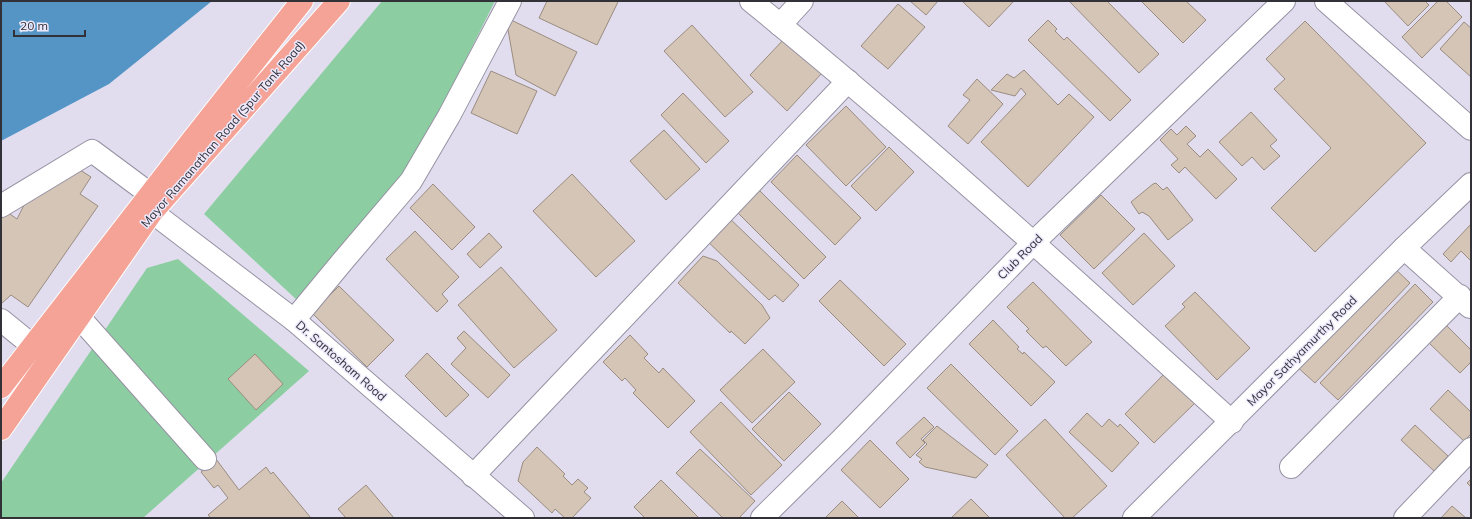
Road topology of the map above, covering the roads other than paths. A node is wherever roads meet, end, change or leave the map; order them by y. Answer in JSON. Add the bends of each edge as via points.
{"nodes":[{"id":1,"x":302,"y":1,"type":"edge"},
{"id":2,"x":339,"y":1,"type":"edge"},
{"id":3,"x":510,"y":1,"type":"edge"},
{"id":4,"x":751,"y":1,"type":"edge"},
{"id":5,"x":802,"y":1,"type":"edge"},
{"id":6,"x":1284,"y":1,"type":"edge"},
{"id":7,"x":1326,"y":1,"type":"edge"},
{"id":8,"x":780,"y":25,"type":"junction"},
{"id":9,"x":848,"y":81,"type":"junction"},
{"id":10,"x":1471,"y":129,"type":"edge"},
{"id":11,"x":1471,"y":184,"type":"edge"},
{"id":12,"x":151,"y":203,"type":"junction"},
{"id":13,"x":1,"y":206,"type":"edge"},
{"id":14,"x":1033,"y":243,"type":"junction"},
{"id":15,"x":1404,"y":248,"type":"junction"},
{"id":16,"x":1466,"y":302,"type":"edge"},
{"id":17,"x":79,"y":317,"type":"junction"},
{"id":18,"x":1,"y":320,"type":"edge"},
{"id":19,"x":294,"y":320,"type":"junction"},
{"id":20,"x":33,"y":346,"type":"junction"},
{"id":21,"x":1,"y":387,"type":"edge"},
{"id":22,"x":1232,"y":422,"type":"junction"},
{"id":23,"x":1,"y":429,"type":"edge"},
{"id":24,"x":1471,"y":449,"type":"edge"},
{"id":25,"x":205,"y":459,"type":"dead end"},
{"id":26,"x":1291,"y":468,"type":"dead end"},
{"id":27,"x":473,"y":476,"type":"junction"},
{"id":28,"x":1156,"y":509,"type":"edge"},
{"id":29,"x":523,"y":518,"type":"edge"},
{"id":30,"x":762,"y":518,"type":"edge"},
{"id":31,"x":1134,"y":518,"type":"edge"},
{"id":32,"x":1405,"y":518,"type":"edge"}],
"edges":[{"from":1,"to":12,"type":"main road","name":"Mayor Ramanathan Road (Spur Tank Road)"},
{"from":2,"to":12,"type":"main road","name":"Mayor Ramanathan Road (Spur Tank Road)"},
{"from":3,"to":19,"type":"street","via":[[412,181]]},
{"from":4,"to":8,"type":"street"},
{"from":5,"to":8,"type":"street"},
{"from":6,"to":14,"type":"street","name":"Club Road"},
{"from":7,"to":10,"type":"street"},
{"from":8,"to":9,"type":"street"},
{"from":9,"to":14,"type":"street"},
{"from":9,"to":27,"type":"street"},
{"from":11,"to":15,"type":"street","name":"Mayor Sathyamurthy Road"},
{"from":12,"to":13,"type":"street","name":"Dr. Santosham Road","via":[[92,151]]},
{"from":12,"to":17,"type":"main road","name":"Mayor Ramanathan Road (Spur Tank Road)"},
{"from":12,"to":19,"type":"street","name":"Dr. Santosham Road"},
{"from":12,"to":20,"type":"main road","name":"Mayor Ramanathan Road (Spur Tank Road)"},
{"from":14,"to":22,"type":"street"},
{"from":14,"to":30,"type":"street","name":"Club Road"},
{"from":15,"to":16,"type":"street"},
{"from":15,"to":22,"type":"street","name":"Mayor Sathyamurthy Road"},
{"from":16,"to":26,"type":"street"},
{"from":17,"to":23,"type":"main road","name":"Mayor Ramanathan Road (Spur Tank Road)"},
{"from":17,"to":25,"type":"street"},
{"from":18,"to":20,"type":"street"},
{"from":19,"to":27,"type":"street","name":"Dr. Santosham Road"},
{"from":20,"to":21,"type":"main road","name":"Mayor Ramanathan Road (Spur Tank Road)"},
{"from":22,"to":28,"type":"street","name":"Mayor Sathyamurthy Road"},
{"from":24,"to":32,"type":"street"},
{"from":27,"to":29,"type":"street","name":"Dr. Santosham Road"},
{"from":28,"to":31,"type":"street","name":"Mayor Sathyamurthy Road"}]}
